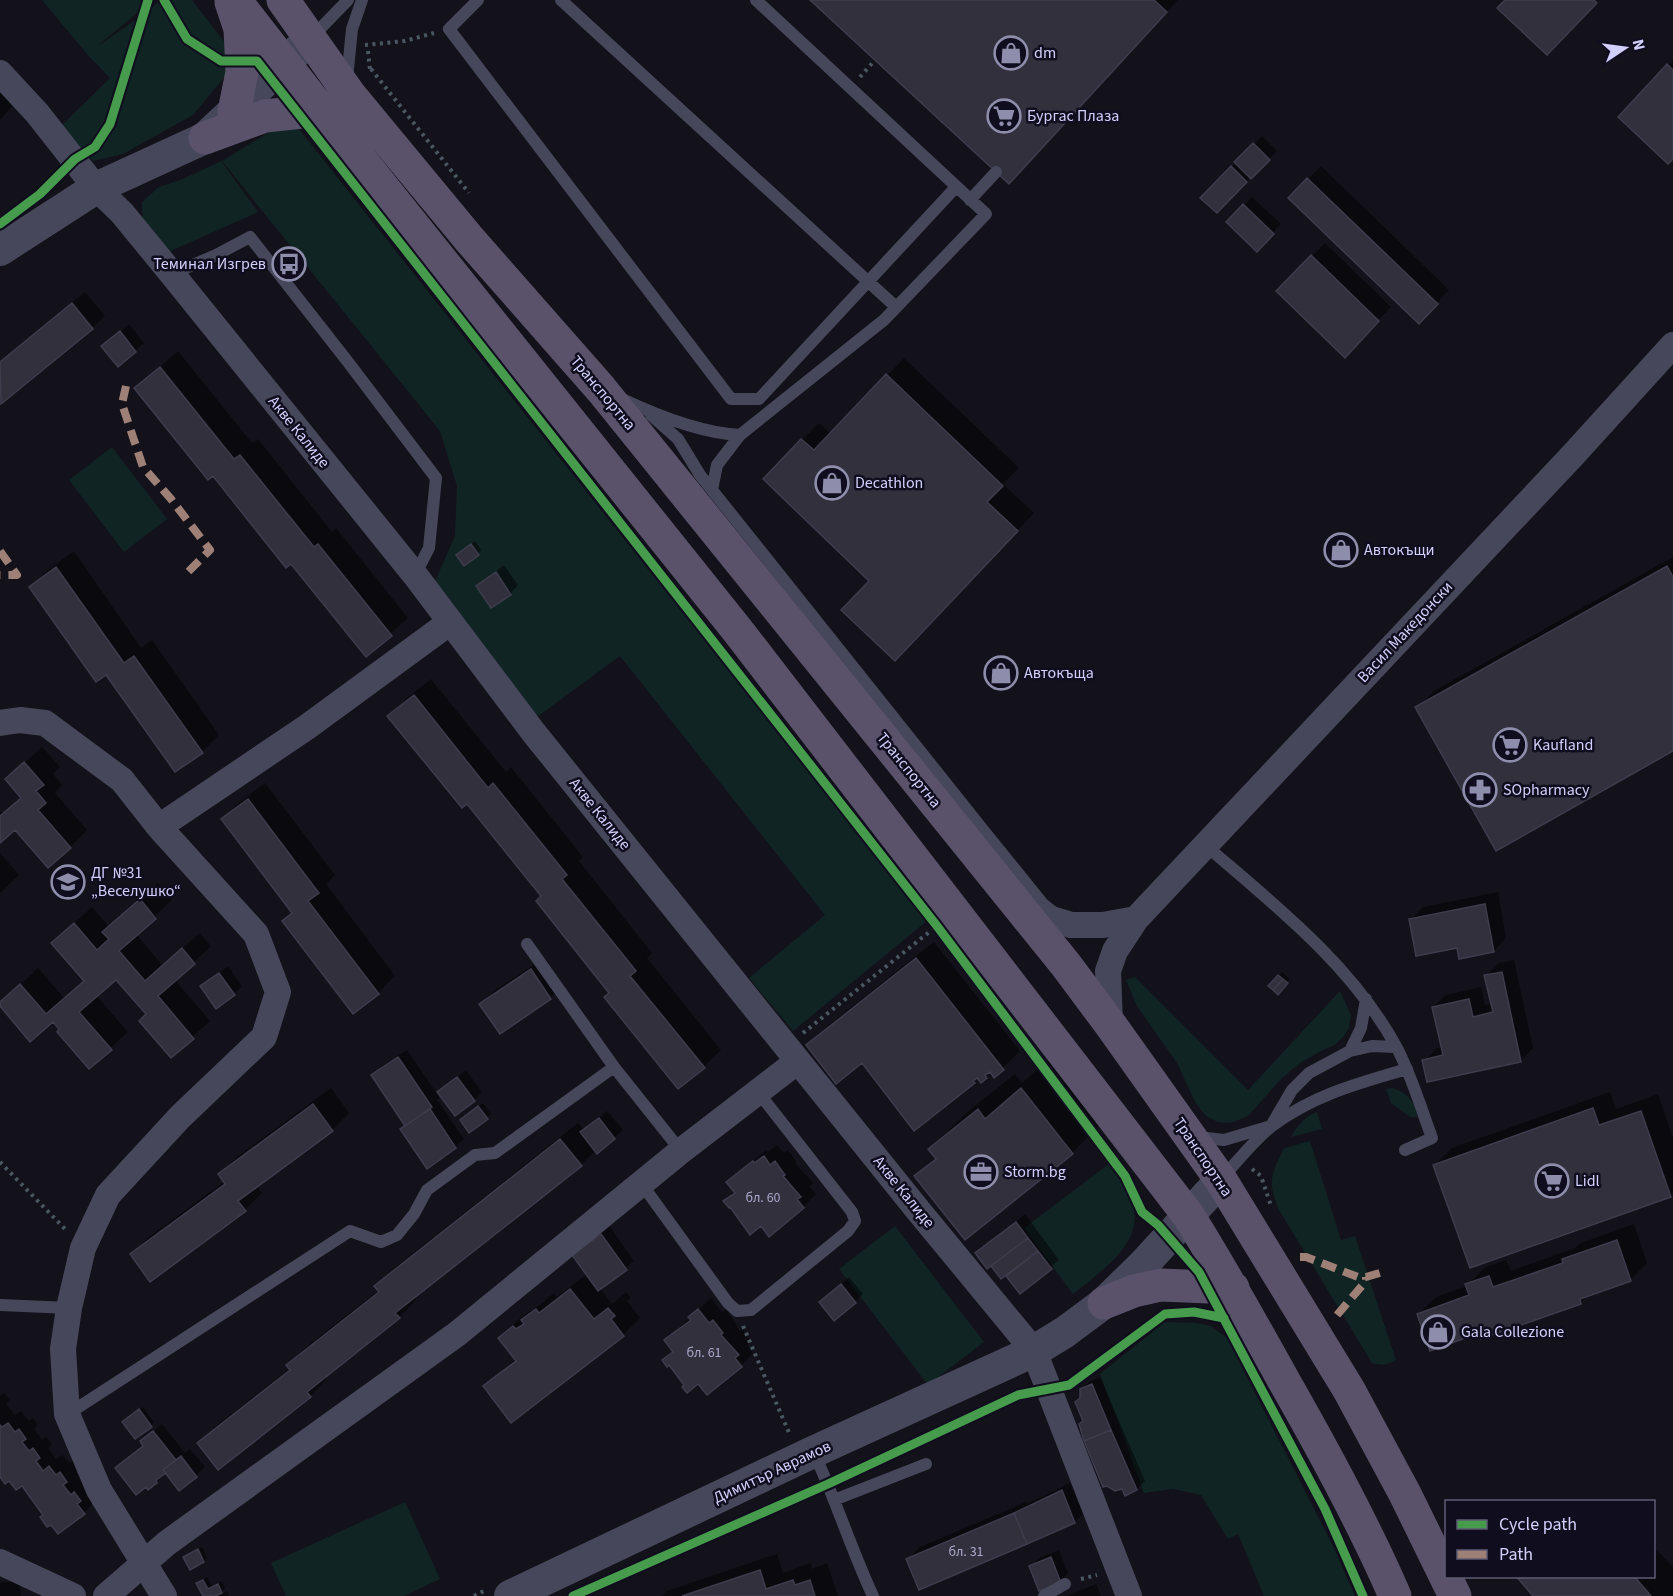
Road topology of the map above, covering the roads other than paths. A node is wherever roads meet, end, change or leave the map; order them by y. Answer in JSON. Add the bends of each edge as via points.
{"nodes":[{"id":1,"x":233,"y":0,"type":"edge"},
{"id":2,"x":283,"y":0,"type":"edge"},
{"id":3,"x":348,"y":0,"type":"edge"},
{"id":4,"x":362,"y":0,"type":"edge"},
{"id":5,"x":478,"y":0,"type":"edge"},
{"id":6,"x":561,"y":0,"type":"edge"},
{"id":7,"x":756,"y":0,"type":"edge"},
{"id":8,"x":310,"y":39,"type":"junction"},
{"id":9,"x":284,"y":63,"type":"junction"},
{"id":10,"x":0,"y":73,"type":"edge"},
{"id":11,"x":361,"y":77,"type":"junction"},
{"id":12,"x":321,"y":110,"type":"junction"},
{"id":13,"x":234,"y":112,"type":"junction"},
{"id":14,"x":205,"y":138,"type":"junction"},
{"id":15,"x":996,"y":172,"type":"dead end"},
{"id":16,"x":96,"y":188,"type":"junction"},
{"id":17,"x":956,"y":188,"type":"junction"},
{"id":18,"x":970,"y":200,"type":"junction"},
{"id":19,"x":0,"y":250,"type":"edge"},
{"id":20,"x":171,"y":274,"type":"junction"},
{"id":21,"x":868,"y":282,"type":"junction"},
{"id":22,"x":896,"y":307,"type":"junction"},
{"id":23,"x":1673,"y":345,"type":"edge"},
{"id":24,"x":601,"y":389,"type":"junction"},
{"id":25,"x":643,"y":408,"type":"junction"},
{"id":26,"x":740,"y":435,"type":"junction"},
{"id":27,"x":712,"y":490,"type":"junction"},
{"id":28,"x":414,"y":575,"type":"junction"},
{"id":29,"x":450,"y":624,"type":"junction"},
{"id":30,"x":0,"y":723,"type":"edge"},
{"id":31,"x":159,"y":827,"type":"junction"},
{"id":32,"x":984,"y":831,"type":"junction"},
{"id":33,"x":1205,"y":845,"type":"junction"},
{"id":34,"x":986,"y":866,"type":"junction"},
{"id":35,"x":1022,"y":910,"type":"junction"},
{"id":36,"x":1136,"y":919,"type":"junction"},
{"id":37,"x":1071,"y":925,"type":"junction"},
{"id":38,"x":527,"y":944,"type":"dead end"},
{"id":39,"x":1366,"y":999,"type":"junction"},
{"id":40,"x":1110,"y":1024,"type":"junction"},
{"id":41,"x":1396,"y":1047,"type":"junction"},
{"id":42,"x":1350,"y":1051,"type":"junction"},
{"id":43,"x":792,"y":1054,"type":"junction"},
{"id":44,"x":614,"y":1067,"type":"junction"},
{"id":45,"x":1407,"y":1069,"type":"junction"},
{"id":46,"x":758,"y":1092,"type":"junction"},
{"id":47,"x":1271,"y":1126,"type":"junction"},
{"id":48,"x":1190,"y":1136,"type":"junction"},
{"id":49,"x":1405,"y":1150,"type":"dead end"},
{"id":50,"x":681,"y":1151,"type":"junction"},
{"id":51,"x":1221,"y":1180,"type":"junction"},
{"id":52,"x":641,"y":1183,"type":"junction"},
{"id":53,"x":1188,"y":1215,"type":"junction"},
{"id":54,"x":1233,"y":1288,"type":"junction"},
{"id":55,"x":1104,"y":1303,"type":"junction"},
{"id":56,"x":0,"y":1305,"type":"edge"},
{"id":57,"x":69,"y":1308,"type":"junction"},
{"id":58,"x":1034,"y":1351,"type":"junction"},
{"id":59,"x":67,"y":1414,"type":"junction"},
{"id":60,"x":806,"y":1456,"type":"junction"},
{"id":61,"x":926,"y":1464,"type":"dead end"},
{"id":62,"x":834,"y":1500,"type":"junction"},
{"id":63,"x":0,"y":1562,"type":"edge"},
{"id":64,"x":144,"y":1563,"type":"junction"},
{"id":65,"x":1445,"y":1576,"type":"edge"},
{"id":66,"x":1446,"y":1578,"type":"edge"},
{"id":67,"x":1065,"y":1584,"type":"road end"},
{"id":68,"x":74,"y":1596,"type":"edge"},
{"id":69,"x":106,"y":1596,"type":"edge"},
{"id":70,"x":164,"y":1596,"type":"edge"},
{"id":71,"x":510,"y":1596,"type":"edge"},
{"id":72,"x":873,"y":1596,"type":"edge"},
{"id":73,"x":1044,"y":1596,"type":"edge"},
{"id":74,"x":1129,"y":1596,"type":"edge"},
{"id":75,"x":1395,"y":1596,"type":"edge"},
{"id":76,"x":1455,"y":1596,"type":"edge"}],
"edges":[{"from":1,"to":9,"type":"main road"},
{"from":1,"to":13,"type":"main road","via":[[240,29],[242,72]]},
{"from":2,"to":8,"type":"main road","name":"Транспортна"},
{"from":3,"to":8,"type":"lane"},
{"from":4,"to":11,"type":"lane","via":[[352,29]]},
{"from":5,"to":21,"type":"lane","via":[[449,29],[731,399],[759,399]]},
{"from":6,"to":21,"type":"lane"},
{"from":7,"to":17,"type":"lane"},
{"from":8,"to":9,"type":"street"},
{"from":8,"to":11,"type":"main road","name":"Транспортна"},
{"from":9,"to":12,"type":"main road"},
{"from":9,"to":13,"type":"street"},
{"from":10,"to":16,"type":"street","name":"Акве Калиде"},
{"from":11,"to":24,"type":"main road","name":"Транспортна","via":[[470,240]]},
{"from":12,"to":14,"type":"main road","via":[[265,116]]},
{"from":12,"to":53,"type":"main road","via":[[738,631]]},
{"from":13,"to":14,"type":"street"},
{"from":14,"to":16,"type":"street"},
{"from":15,"to":18,"type":"lane"},
{"from":16,"to":19,"type":"street"},
{"from":16,"to":20,"type":"street","name":"Акве Калиде","via":[[122,213]]},
{"from":17,"to":18,"type":"lane"},
{"from":17,"to":21,"type":"lane"},
{"from":18,"to":22,"type":"lane","via":[[986,214]]},
{"from":20,"to":28,"type":"street","name":"Акве Калиде"},
{"from":20,"to":28,"type":"lane","via":[[250,237],[436,478],[429,548]]},
{"from":21,"to":22,"type":"lane"},
{"from":22,"to":26,"type":"lane"},
{"from":23,"to":33,"type":"street","name":"Васил Македонски"},
{"from":24,"to":25,"type":"lane"},
{"from":24,"to":34,"type":"main road","name":"Транспортна"},
{"from":25,"to":26,"type":"lane","via":[[704,429]]},
{"from":25,"to":27,"type":"lane","via":[[678,439]]},
{"from":26,"to":27,"type":"lane","via":[[717,465]]},
{"from":27,"to":32,"type":"lane"},
{"from":28,"to":29,"type":"street","name":"Акве Калиде"},
{"from":29,"to":31,"type":"street","via":[[308,727]]},
{"from":29,"to":43,"type":"street","name":"Акве Калиде"},
{"from":30,"to":31,"type":"street","via":[[45,723],[122,780]]},
{"from":31,"to":57,"type":"street","via":[[256,934],[278,992],[264,1037],[180,1117],[108,1195],[83,1248]]},
{"from":32,"to":34,"type":"lane"},
{"from":32,"to":37,"type":"lane","via":[[1043,904]]},
{"from":33,"to":36,"type":"street","name":"Васил Македонски"},
{"from":33,"to":39,"type":"lane","via":[[1328,956]]},
{"from":34,"to":35,"type":"main road","name":"Транспортна"},
{"from":35,"to":37,"type":"street"},
{"from":35,"to":40,"type":"main road","name":"Транспортна"},
{"from":36,"to":37,"type":"street","via":[[1103,926]]},
{"from":36,"to":40,"type":"street","name":"Васил Македонски","via":[[1115,951],[1108,971]]},
{"from":38,"to":44,"type":"lane"},
{"from":39,"to":41,"type":"lane"},
{"from":39,"to":42,"type":"lane","via":[[1361,1028]]},
{"from":40,"to":48,"type":"main road","name":"Транспортна"},
{"from":41,"to":42,"type":"lane","via":[[1372,1046]]},
{"from":41,"to":45,"type":"lane"},
{"from":42,"to":47,"type":"lane","via":[[1309,1073],[1292,1090]]},
{"from":43,"to":46,"type":"street"},
{"from":43,"to":58,"type":"street","name":"Акве Калиде"},
{"from":44,"to":50,"type":"lane"},
{"from":44,"to":59,"type":"lane","via":[[495,1152],[475,1155],[427,1190],[397,1235],[381,1242],[350,1231]]},
{"from":45,"to":47,"type":"lane","via":[[1340,1088]]},
{"from":45,"to":49,"type":"lane","via":[[1432,1138]]},
{"from":46,"to":50,"type":"street"},
{"from":46,"to":52,"type":"lane","via":[[852,1212],[855,1221],[848,1231],[751,1310],[737,1311],[728,1303]]},
{"from":47,"to":48,"type":"lane","via":[[1224,1140]]},
{"from":47,"to":51,"type":"lane"},
{"from":48,"to":51,"type":"main road","name":"Транспортна"},
{"from":50,"to":52,"type":"street"},
{"from":51,"to":53,"type":"street","name":"Димитър Аврамов"},
{"from":51,"to":65,"type":"main road","name":"Транспортна","via":[[1349,1390]]},
{"from":52,"to":64,"type":"street","via":[[457,1334]]},
{"from":53,"to":54,"type":"main road"},
{"from":53,"to":55,"type":"street","name":"Димитър Аврамов"},
{"from":54,"to":55,"type":"main road","via":[[1161,1285]]},
{"from":54,"to":75,"type":"main road","via":[[1317,1439]]},
{"from":55,"to":58,"type":"street","name":"Димитър Аврамов"},
{"from":56,"to":57,"type":"lane"},
{"from":57,"to":59,"type":"street","via":[[63,1349]]},
{"from":58,"to":60,"type":"street","name":"Димитър Аврамов"},
{"from":58,"to":74,"type":"street","name":"Акве Калиде"},
{"from":59,"to":64,"type":"street","via":[[99,1490]]},
{"from":60,"to":62,"type":"lane"},
{"from":60,"to":71,"type":"street","name":"Димитър Аврамов"},
{"from":61,"to":62,"type":"lane"},
{"from":62,"to":72,"type":"lane"},
{"from":63,"to":68,"type":"street"},
{"from":64,"to":69,"type":"street"},
{"from":64,"to":70,"type":"street"},
{"from":66,"to":76,"type":"main road","name":"Транспортна"},
{"from":67,"to":73,"type":"lane"}]}
